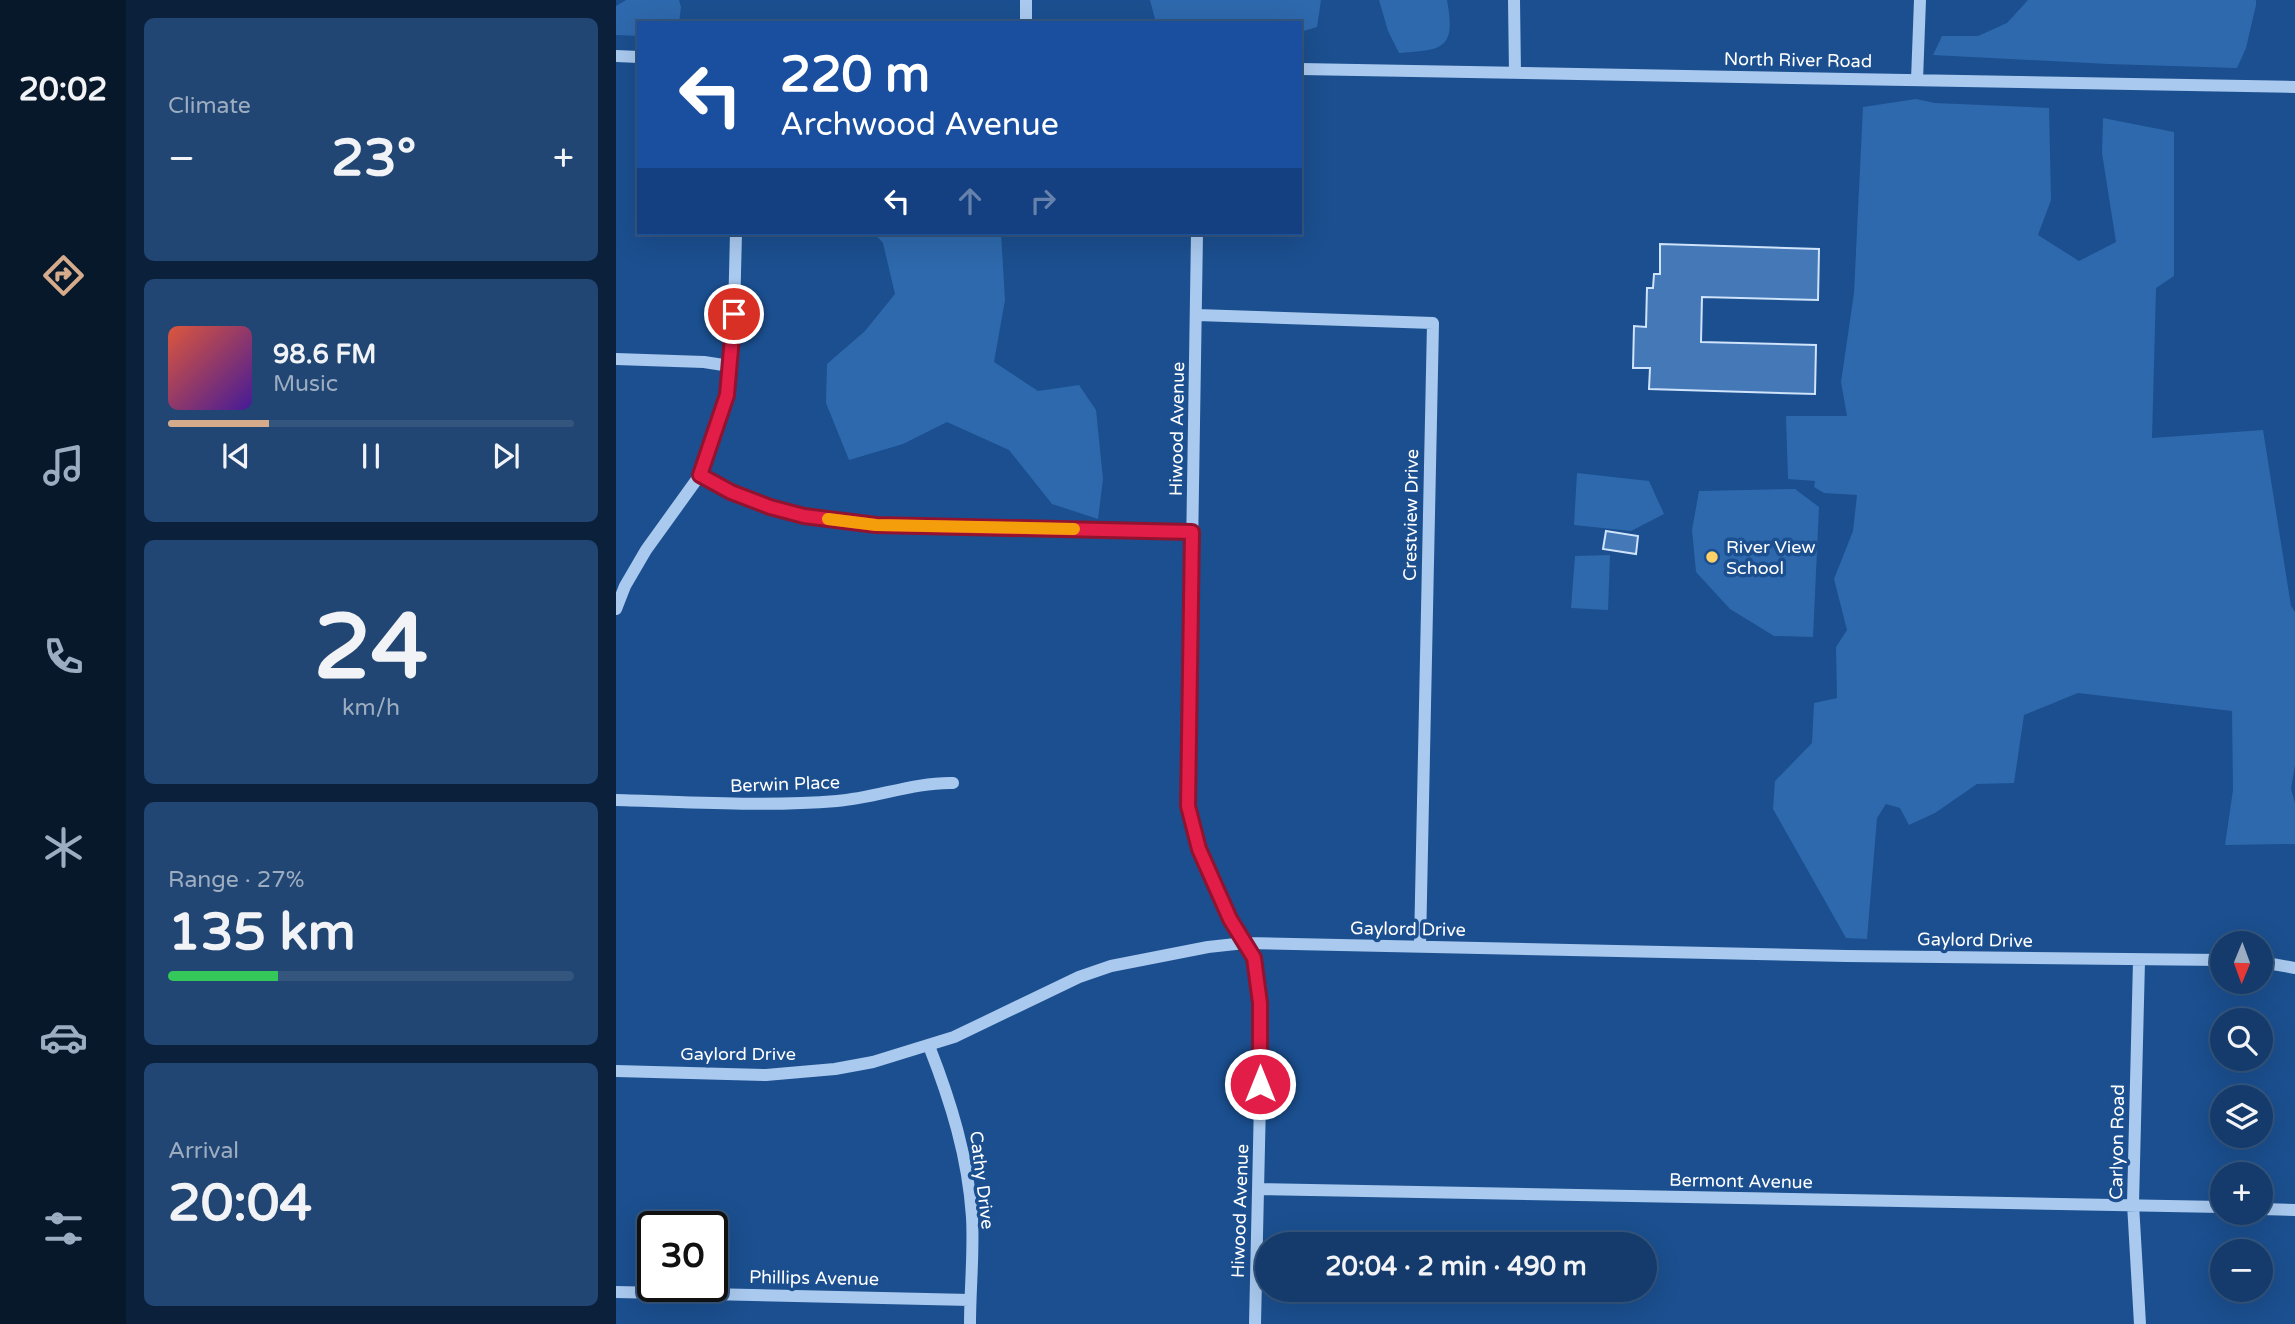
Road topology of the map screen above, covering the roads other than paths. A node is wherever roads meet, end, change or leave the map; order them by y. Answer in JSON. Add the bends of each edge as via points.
{"nodes":[{"id":1,"x":1026,"y":0,"type":"edge"},
{"id":2,"x":1514,"y":0,"type":"edge"},
{"id":3,"x":1920,"y":0,"type":"edge"},
{"id":4,"x":1026,"y":21,"type":"edge"},
{"id":5,"x":616,"y":56,"type":"edge"},
{"id":6,"x":637,"y":57,"type":"edge"},
{"id":7,"x":1302,"y":68,"type":"edge"},
{"id":8,"x":1515,"y":72,"type":"junction"},
{"id":9,"x":1917,"y":80,"type":"junction"},
{"id":10,"x":2295,"y":87,"type":"edge"},
{"id":11,"x":736,"y":235,"type":"edge"},
{"id":12,"x":1197,"y":235,"type":"edge"},
{"id":13,"x":1197,"y":315,"type":"junction"},
{"id":14,"x":616,"y":359,"type":"edge"},
{"id":15,"x":730,"y":366,"type":"junction"},
{"id":16,"x":700,"y":475,"type":"junction"},
{"id":17,"x":1192,"y":532,"type":"junction"},
{"id":18,"x":616,"y":609,"type":"edge"},
{"id":19,"x":953,"y":783,"type":"dead end"},
{"id":20,"x":616,"y":800,"type":"edge"},
{"id":21,"x":1245,"y":943,"type":"junction"},
{"id":22,"x":1420,"y":945,"type":"junction"},
{"id":23,"x":2210,"y":960,"type":"edge"},
{"id":24,"x":2139,"y":961,"type":"junction"},
{"id":25,"x":2273,"y":964,"type":"edge"},
{"id":26,"x":2295,"y":968,"type":"edge"},
{"id":27,"x":929,"y":1046,"type":"junction"},
{"id":28,"x":616,"y":1071,"type":"edge"},
{"id":29,"x":1259,"y":1189,"type":"junction"},
{"id":30,"x":2133,"y":1204,"type":"junction"},
{"id":31,"x":2210,"y":1207,"type":"edge"},
{"id":32,"x":2273,"y":1209,"type":"edge"},
{"id":33,"x":2295,"y":1210,"type":"edge"},
{"id":34,"x":616,"y":1292,"type":"edge"},
{"id":35,"x":970,"y":1300,"type":"junction"},
{"id":36,"x":970,"y":1324,"type":"edge"},
{"id":37,"x":1255,"y":1324,"type":"edge"},
{"id":38,"x":2140,"y":1324,"type":"edge"}],
"edges":[{"from":1,"to":4,"type":"street"},
{"from":2,"to":8,"type":"street"},
{"from":3,"to":9,"type":"street"},
{"from":5,"to":6,"type":"street"},
{"from":7,"to":8,"type":"street","name":"North River Road"},
{"from":8,"to":9,"type":"street","name":"North River Road"},
{"from":9,"to":10,"type":"street","name":"North River Road"},
{"from":11,"to":15,"type":"street"},
{"from":12,"to":13,"type":"street","name":"Hiwood Avenue"},
{"from":13,"to":17,"type":"street","name":"Hiwood Avenue"},
{"from":13,"to":22,"type":"street","name":"Crestview Drive","via":[[1433,323]]},
{"from":14,"to":15,"type":"street"},
{"from":15,"to":16,"type":"street","via":[[727,395]]},
{"from":16,"to":17,"type":"street","via":[[770,507],[876,525]]},
{"from":16,"to":18,"type":"street","via":[[646,550]]},
{"from":17,"to":21,"type":"street","name":"Hiwood Avenue","via":[[1188,806],[1199,849]]},
{"from":19,"to":20,"type":"street","name":"Berwin Place","via":[[841,801],[782,804]]},
{"from":21,"to":22,"type":"street","name":"Gaylord Drive"},
{"from":21,"to":27,"type":"street","name":"Gaylord Drive","via":[[1111,966],[1079,976]]},
{"from":21,"to":29,"type":"street","name":"Hiwood Avenue","via":[[1254,958],[1260,1003]]},
{"from":22,"to":24,"type":"street","name":"Gaylord Drive"},
{"from":23,"to":24,"type":"street","name":"Gaylord Drive"},
{"from":24,"to":30,"type":"street","name":"Carlyon Road"},
{"from":25,"to":26,"type":"street"},
{"from":27,"to":28,"type":"street","name":"Gaylord Drive","via":[[835,1069],[766,1075]]},
{"from":27,"to":35,"type":"street","name":"Cathy Drive","via":[[957,1125],[966,1170],[972,1218]]},
{"from":29,"to":30,"type":"street","name":"Bermont Avenue"},
{"from":29,"to":37,"type":"street","name":"Hiwood Avenue"},
{"from":30,"to":31,"type":"street","name":"Bermont Avenue"},
{"from":30,"to":38,"type":"street","name":"Carlyon Road"},
{"from":32,"to":33,"type":"street"},
{"from":34,"to":35,"type":"street","name":"Phillips Avenue"},
{"from":35,"to":36,"type":"street","name":"Cathy Drive"}]}
